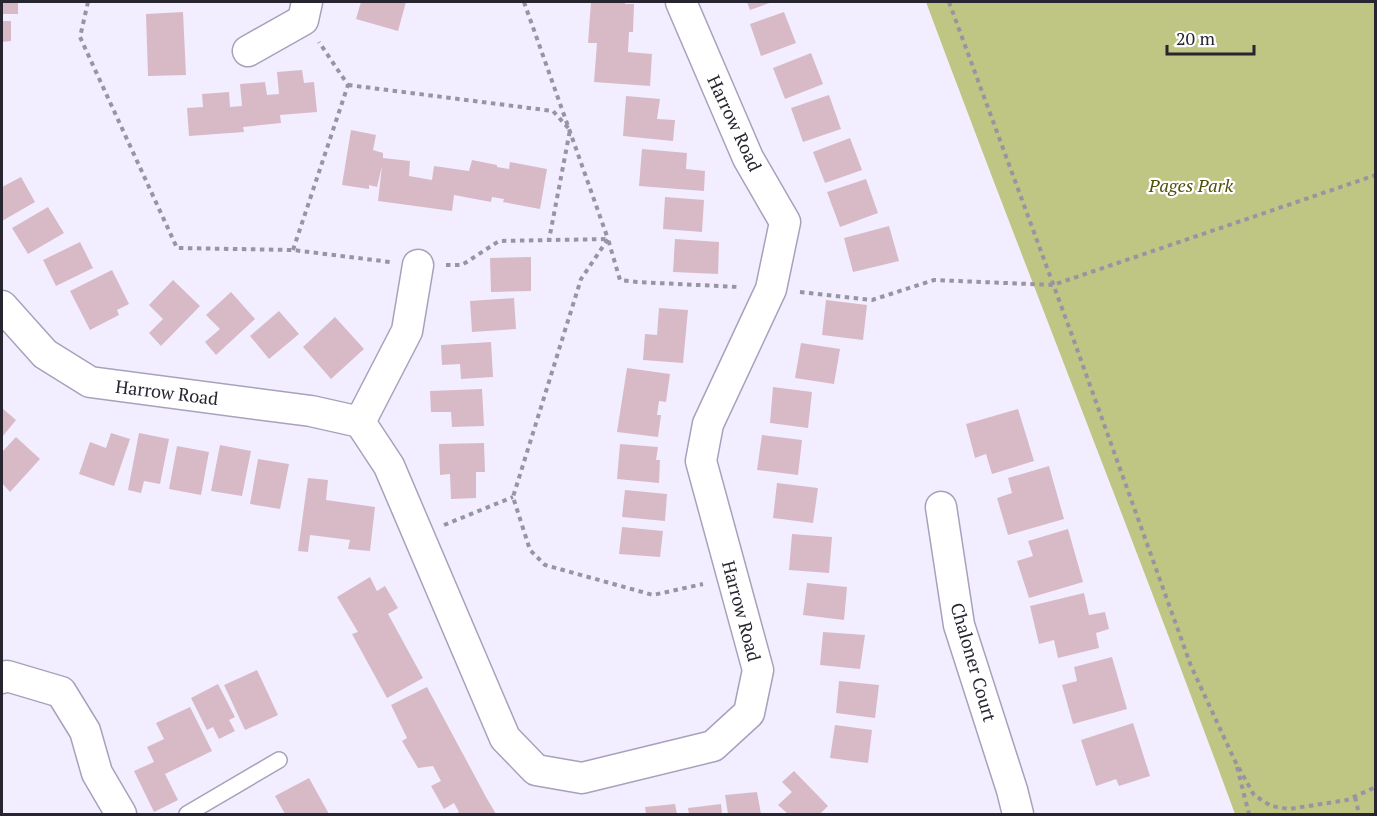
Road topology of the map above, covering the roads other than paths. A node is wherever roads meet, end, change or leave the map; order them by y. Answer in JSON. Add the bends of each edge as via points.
{"nodes":[{"id":1,"x":681,"y":2,"type":"edge"},
{"id":2,"x":305,"y":10,"type":"edge"},
{"id":3,"x":248,"y":51,"type":"dead end"},
{"id":4,"x":418,"y":265,"type":"road end"},
{"id":5,"x":2,"y":306,"type":"edge"},
{"id":6,"x":360,"y":422,"type":"junction"},
{"id":7,"x":941,"y":507,"type":"dead end"},
{"id":8,"x":2,"y":678,"type":"edge"},
{"id":9,"x":279,"y":760,"type":"dead end"},
{"id":10,"x":121,"y":814,"type":"edge"},
{"id":11,"x":187,"y":814,"type":"edge"},
{"id":12,"x":1018,"y":814,"type":"edge"}],
"edges":[{"from":1,"to":6,"type":"street","name":"Harrow Road","via":[[748,158],[785,222],[771,289],[708,424],[701,461],[758,669],[749,713],[713,746],[582,778],[536,770],[505,738],[389,466]]},
{"from":2,"to":3,"type":"street"},
{"from":4,"to":6,"type":"street","via":[[407,331]]},
{"from":5,"to":6,"type":"street","name":"Harrow Road","via":[[45,354],[90,382],[312,411]]},
{"from":7,"to":12,"type":"street","name":"Chaloner Court","via":[[959,625]]},
{"from":8,"to":10,"type":"street","via":[[7,676],[61,692],[85,731],[96,773]]},
{"from":9,"to":11,"type":"lane"}]}
